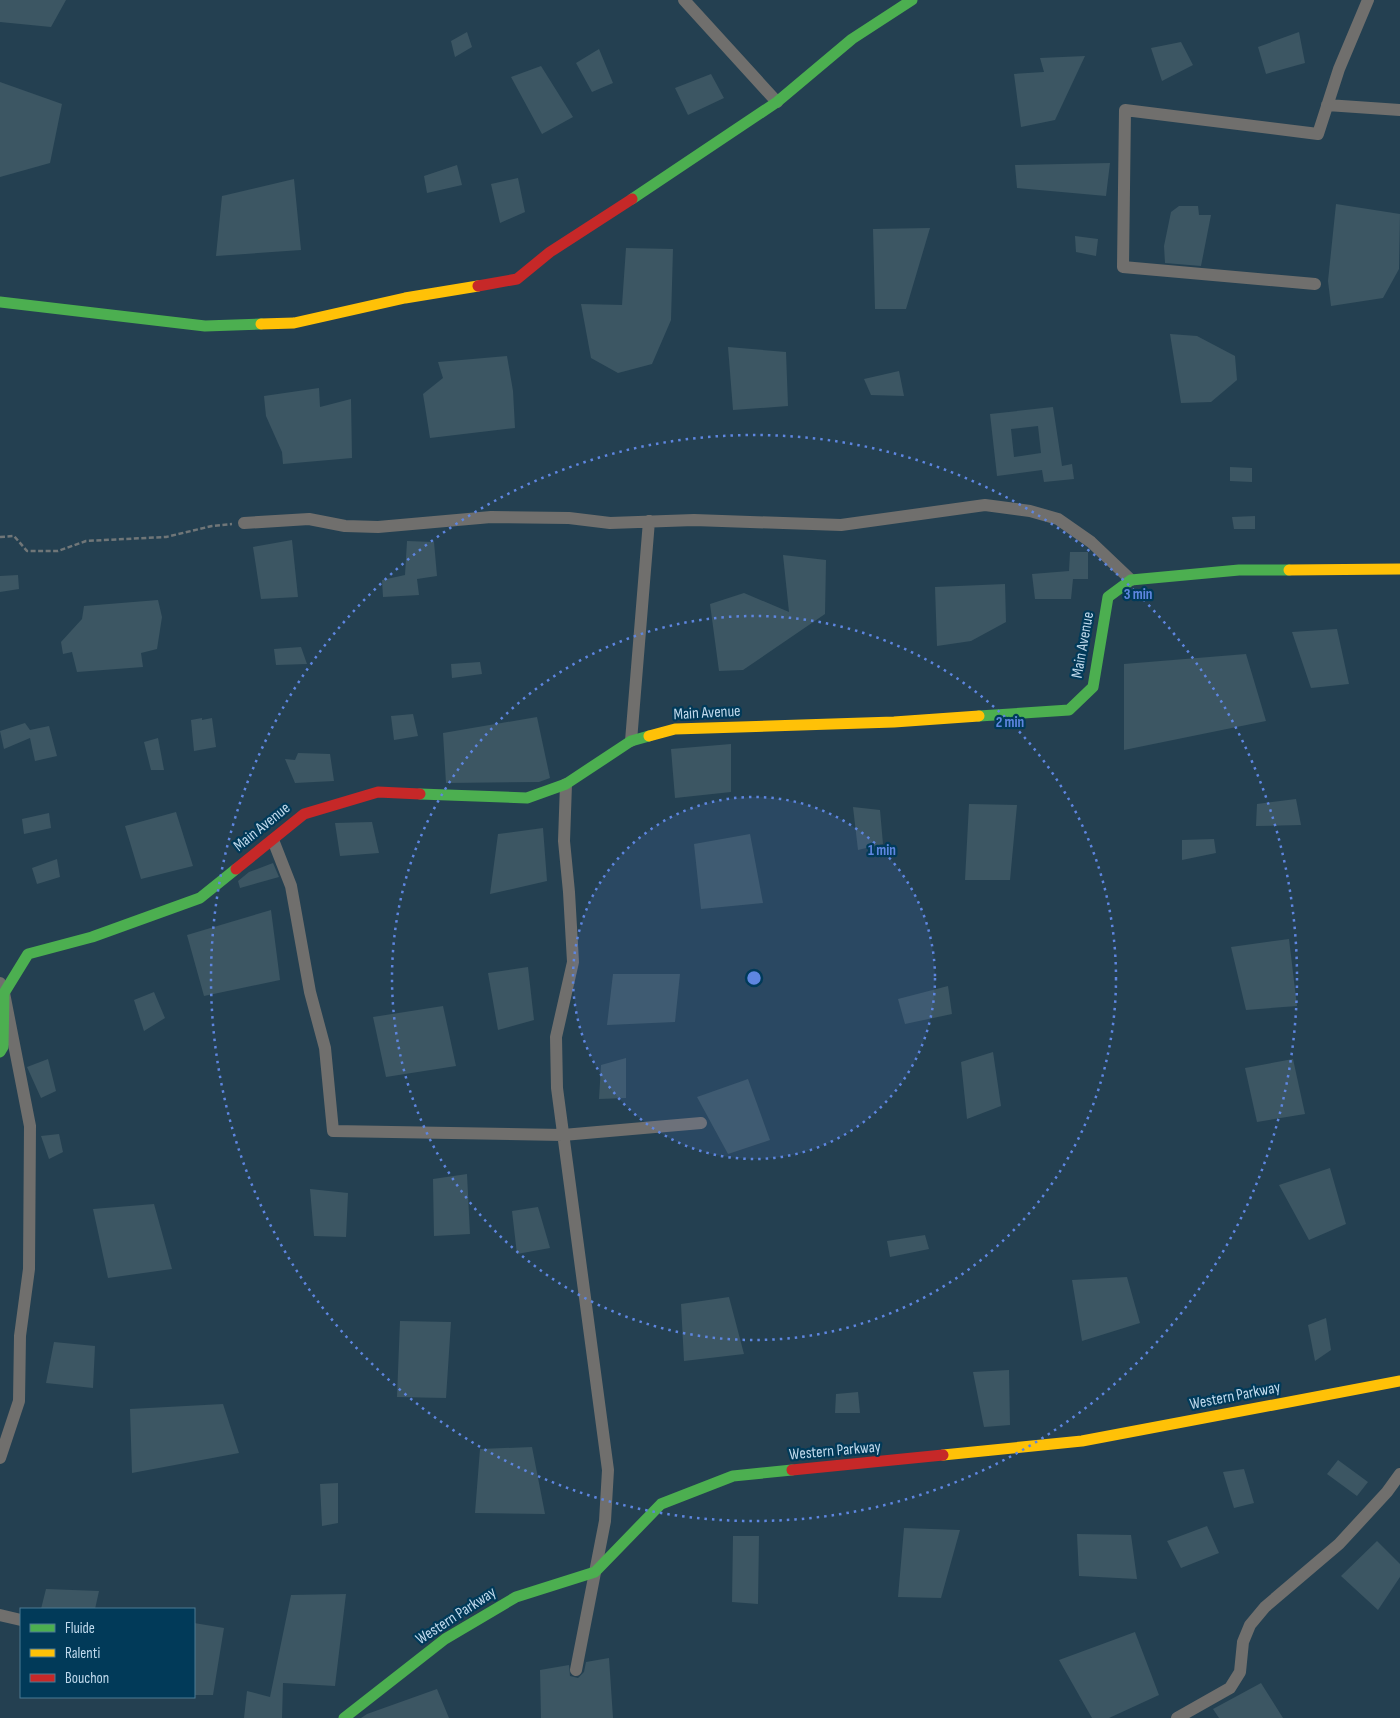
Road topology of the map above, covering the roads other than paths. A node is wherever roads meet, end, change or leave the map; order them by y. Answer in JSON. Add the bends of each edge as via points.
{"nodes":[{"id":1,"x":684,"y":0,"type":"edge"},
{"id":2,"x":912,"y":0,"type":"edge"},
{"id":3,"x":1368,"y":0,"type":"edge"},
{"id":4,"x":778,"y":102,"type":"junction"},
{"id":5,"x":1327,"y":105,"type":"junction"},
{"id":6,"x":1400,"y":110,"type":"edge"},
{"id":7,"x":1315,"y":284,"type":"dead end"},
{"id":8,"x":0,"y":302,"type":"edge"},
{"id":9,"x":649,"y":522,"type":"junction"},
{"id":10,"x":244,"y":523,"type":"road end"},
{"id":11,"x":1400,"y":569,"type":"edge"},
{"id":12,"x":1131,"y":580,"type":"junction"},
{"id":13,"x":632,"y":741,"type":"junction"},
{"id":14,"x":566,"y":784,"type":"junction"},
{"id":15,"x":273,"y":840,"type":"junction"},
{"id":16,"x":2,"y":988,"type":"edge"},
{"id":17,"x":0,"y":1052,"type":"edge"},
{"id":18,"x":700,"y":1123,"type":"dead end"},
{"id":19,"x":563,"y":1135,"type":"junction"},
{"id":20,"x":1400,"y":1381,"type":"edge"},
{"id":21,"x":0,"y":1458,"type":"edge"},
{"id":22,"x":1400,"y":1474,"type":"edge"},
{"id":23,"x":595,"y":1572,"type":"junction"},
{"id":24,"x":0,"y":1615,"type":"edge"},
{"id":25,"x":20,"y":1620,"type":"edge"},
{"id":26,"x":576,"y":1670,"type":"dead end"},
{"id":27,"x":344,"y":1718,"type":"edge"},
{"id":28,"x":1177,"y":1718,"type":"edge"}],
"edges":[{"from":1,"to":4,"type":"street"},
{"from":2,"to":4,"type":"street","via":[[852,39]]},
{"from":3,"to":5,"type":"street","via":[[1338,68]]},
{"from":4,"to":8,"type":"street","via":[[550,252],[517,279],[284,323],[206,326]]},
{"from":5,"to":6,"type":"street"},
{"from":5,"to":7,"type":"street","via":[[1318,134],[1125,110],[1123,267]]},
{"from":9,"to":10,"type":"street","via":[[492,517],[378,527],[345,526],[309,519]]},
{"from":9,"to":12,"type":"street","via":[[694,520],[841,525],[985,505],[1030,511],[1058,519],[1091,542]]},
{"from":9,"to":13,"type":"street"},
{"from":11,"to":12,"type":"street","via":[[1239,570]]},
{"from":12,"to":13,"type":"street","name":"Main Avenue","via":[[1108,597],[1093,688],[1069,710],[894,722],[675,729]]},
{"from":13,"to":14,"type":"street","name":"Main Avenue"},
{"from":14,"to":15,"type":"street","name":"Main Avenue","via":[[527,798],[378,792],[304,814]]},
{"from":14,"to":19,"type":"street","via":[[564,841],[573,962],[556,1037],[557,1088]]},
{"from":15,"to":16,"type":"street","name":"Main Avenue","via":[[200,898],[92,937],[28,954]]},
{"from":15,"to":19,"type":"street","via":[[291,886],[310,992],[325,1048],[333,1132]]},
{"from":16,"to":17,"type":"street","via":[[3,1048]]},
{"from":16,"to":21,"type":"street","via":[[30,1126],[29,1259],[20,1336],[19,1401]]},
{"from":18,"to":19,"type":"street"},
{"from":19,"to":23,"type":"street","via":[[608,1470],[605,1521]]},
{"from":20,"to":23,"type":"street","name":"Western Parkway","via":[[1082,1441],[733,1476],[662,1504]]},
{"from":22,"to":28,"type":"street","via":[[1339,1544],[1265,1607],[1250,1625],[1243,1642],[1240,1672],[1230,1688]]},
{"from":23,"to":26,"type":"street"},
{"from":23,"to":27,"type":"street","name":"Western Parkway","via":[[516,1597],[444,1639]]},
{"from":24,"to":25,"type":"street"}]}
